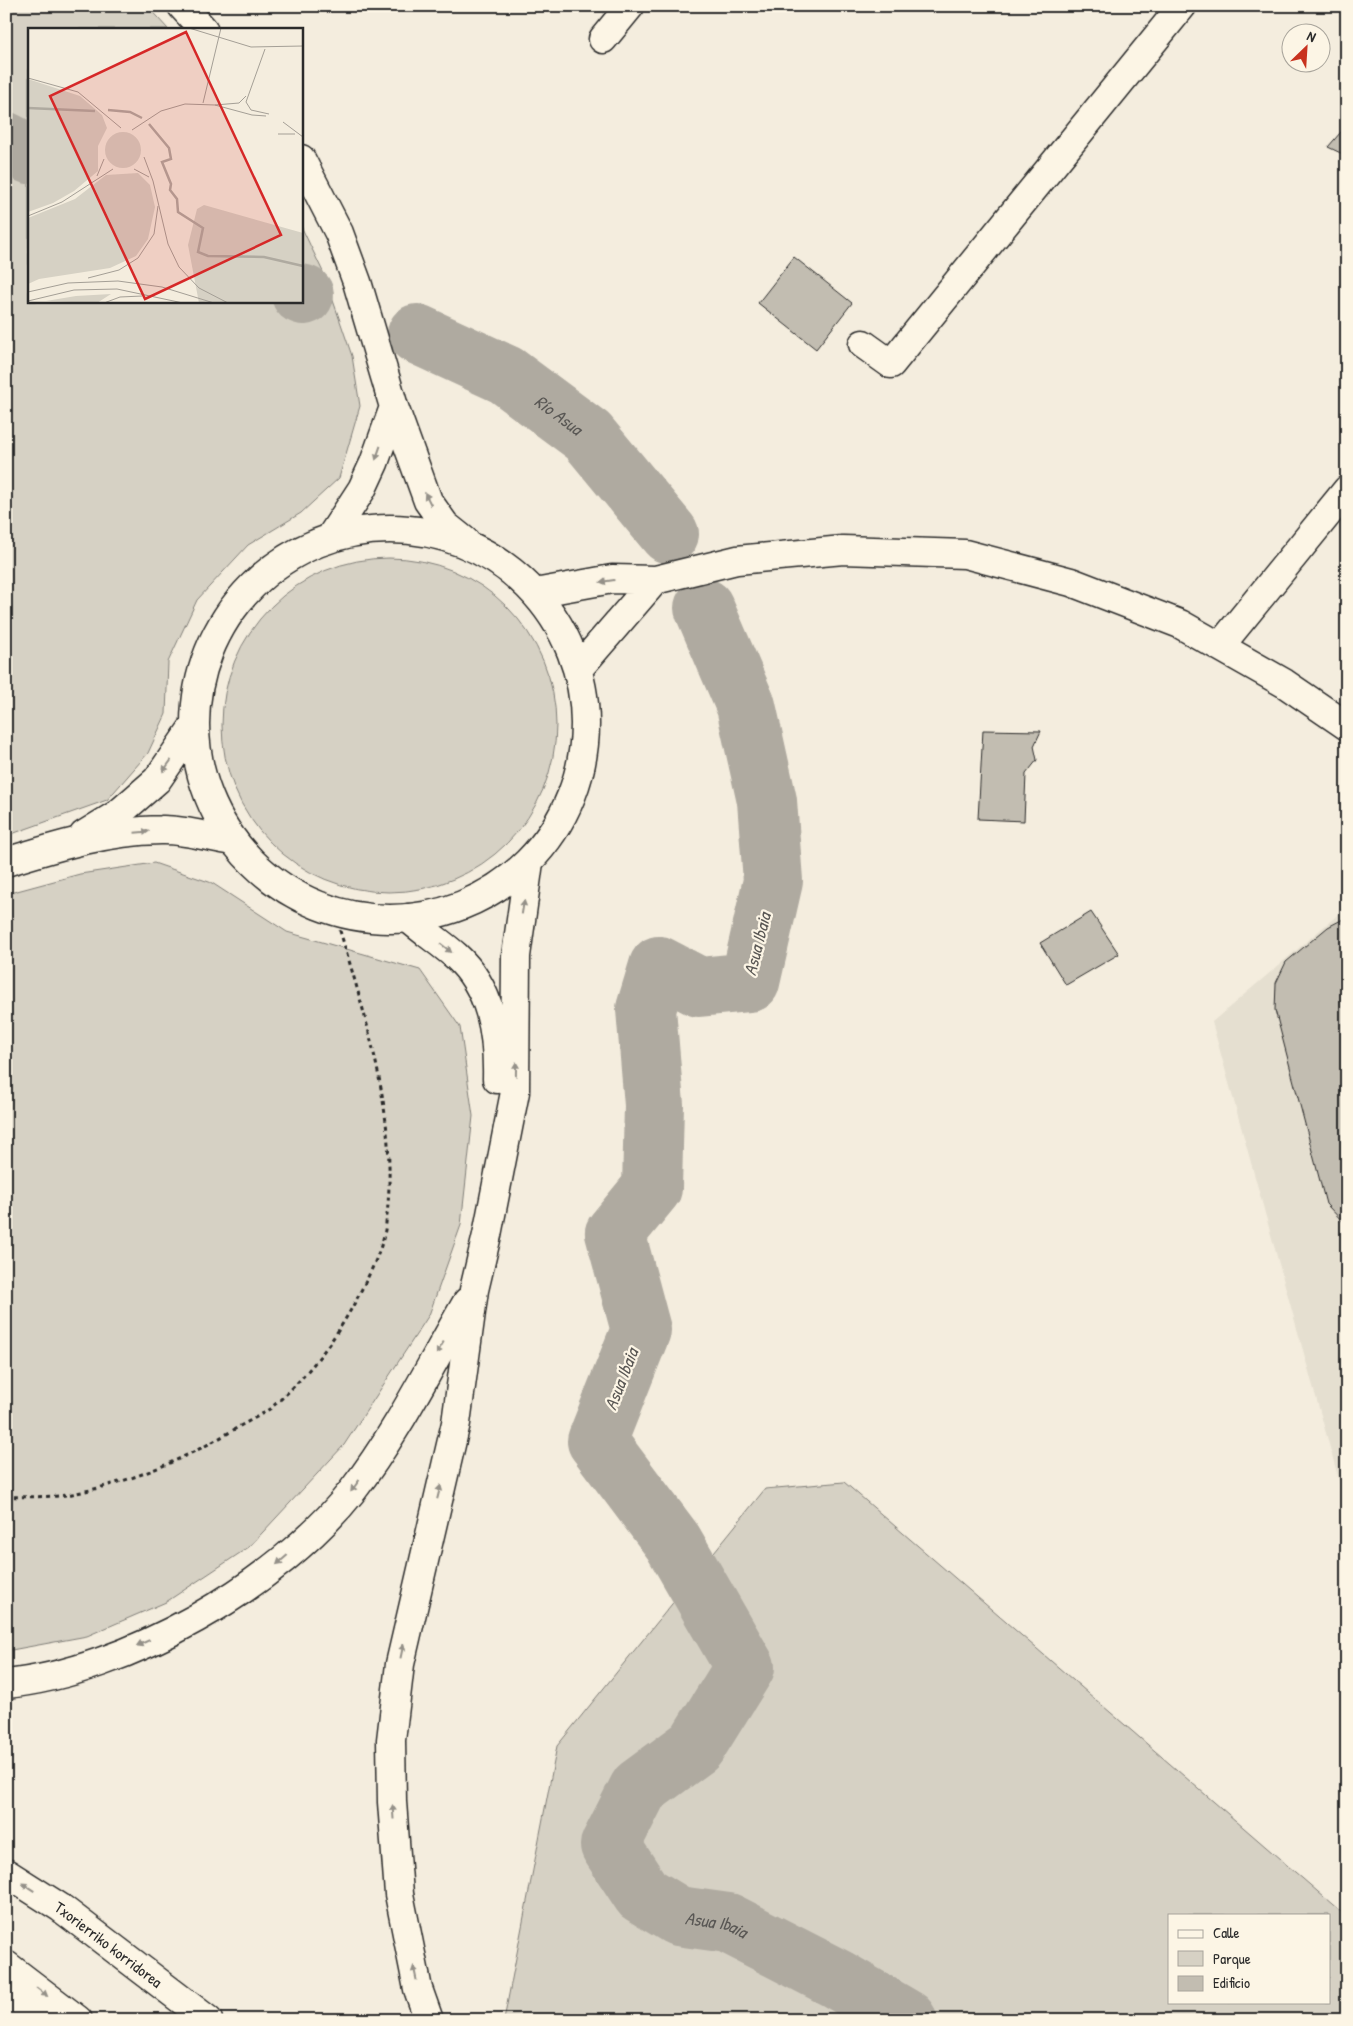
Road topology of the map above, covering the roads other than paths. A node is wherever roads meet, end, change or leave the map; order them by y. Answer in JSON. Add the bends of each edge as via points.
{"nodes":[{"id":1,"x":182,"y":6,"type":"edge"},
{"id":2,"x":630,"y":6,"type":"edge"},
{"id":3,"x":1182,"y":6,"type":"edge"},
{"id":4,"x":202,"y":28,"type":"edge"},
{"id":5,"x":603,"y":39,"type":"dead end"},
{"id":6,"x":302,"y":161,"type":"edge"},
{"id":7,"x":863,"y":344,"type":"dead end"},
{"id":8,"x":394,"y":406,"type":"junction"},
{"id":9,"x":1347,"y":490,"type":"edge"},
{"id":10,"x":330,"y":538,"type":"junction"},
{"id":11,"x":472,"y":547,"type":"junction"},
{"id":12,"x":655,"y":580,"type":"junction"},
{"id":13,"x":536,"y":593,"type":"junction"},
{"id":14,"x":1220,"y":646,"type":"junction"},
{"id":15,"x":578,"y":669,"type":"junction"},
{"id":16,"x":1317,"y":704,"type":"junction"},
{"id":17,"x":1347,"y":704,"type":"edge"},
{"id":18,"x":194,"y":726,"type":"junction"},
{"id":19,"x":1347,"y":726,"type":"edge"},
{"id":20,"x":77,"y":840,"type":"junction"},
{"id":21,"x":234,"y":841,"type":"junction"},
{"id":22,"x":6,"y":862,"type":"edge"},
{"id":23,"x":529,"y":862,"type":"junction"},
{"id":24,"x":408,"y":918,"type":"junction"},
{"id":25,"x":496,"y":1186,"type":"junction"},
{"id":26,"x":474,"y":1290,"type":"junction"},
{"id":27,"x":6,"y":1684,"type":"edge"},
{"id":28,"x":6,"y":1873,"type":"edge"},
{"id":29,"x":6,"y":1965,"type":"edge"},
{"id":30,"x":6,"y":1999,"type":"edge"},
{"id":31,"x":43,"y":2020,"type":"edge"},
{"id":32,"x":78,"y":2020,"type":"edge"},
{"id":33,"x":208,"y":2020,"type":"edge"},
{"id":34,"x":429,"y":2020,"type":"edge"}],
"edges":[{"from":1,"to":4,"type":"main road"},
{"from":2,"to":5,"type":"main road"},
{"from":3,"to":7,"type":"main road","via":[[891,364]]},
{"from":6,"to":8,"type":"main road","via":[[342,241]]},
{"from":8,"to":10,"type":"main road","one_way":true,"via":[[362,489]]},
{"from":11,"to":8,"type":"main road","one_way":true,"via":[[444,525],[428,501]]},
{"from":9,"to":14,"type":"main road"},
{"from":10,"to":11,"type":"main road","via":[[378,529],[426,532]]},
{"from":10,"to":18,"type":"main road","via":[[293,554],[266,574],[232,609],[211,645],[198,684]]},
{"from":11,"to":13,"type":"main road","via":[[506,567]]},
{"from":12,"to":13,"type":"main road","one_way":true,"via":[[612,579]]},
{"from":12,"to":14,"type":"main road","via":[[737,560],[843,550],[966,554],[1071,582],[1180,624]]},
{"from":12,"to":15,"type":"main road"},
{"from":13,"to":15,"type":"main road","via":[[561,629]]},
{"from":14,"to":16,"type":"main road"},
{"from":15,"to":23,"type":"main road","via":[[586,720],[580,772],[560,821]]},
{"from":16,"to":17,"type":"main road"},
{"from":16,"to":19,"type":"main road"},
{"from":18,"to":20,"type":"main road","one_way":true,"via":[[157,780],[118,814]]},
{"from":18,"to":21,"type":"main road","via":[[199,766],[210,798]]},
{"from":20,"to":21,"type":"main road","one_way":true,"via":[[163,830]]},
{"from":20,"to":22,"type":"main road"},
{"from":21,"to":24,"type":"main road","via":[[262,871],[296,895],[334,911],[371,918]]},
{"from":23,"to":24,"type":"main road","via":[[493,890],[452,909]]},
{"from":25,"to":23,"type":"main road","one_way":true,"via":[[515,1092],[516,956]]},
{"from":24,"to":25,"type":"main road","one_way":true,"via":[[457,957],[490,1006],[498,1058]]},
{"from":25,"to":26,"type":"main road"},
{"from":26,"to":27,"type":"main road","one_way":true,"via":[[379,1452],[353,1490],[319,1528],[275,1567],[232,1598],[190,1621],[96,1664],[27,1682]]},
{"from":34,"to":26,"type":"main road","one_way":true,"via":[[418,1989],[399,1894],[392,1802],[392,1740],[400,1664],[456,1423]]},
{"from":33,"to":28,"type":"main road","name":"Txorierriko korridorea","one_way":true,"via":[[61,1908]]},
{"from":29,"to":32,"type":"main road","one_way":true},
{"from":30,"to":31,"type":"main road"}]}
